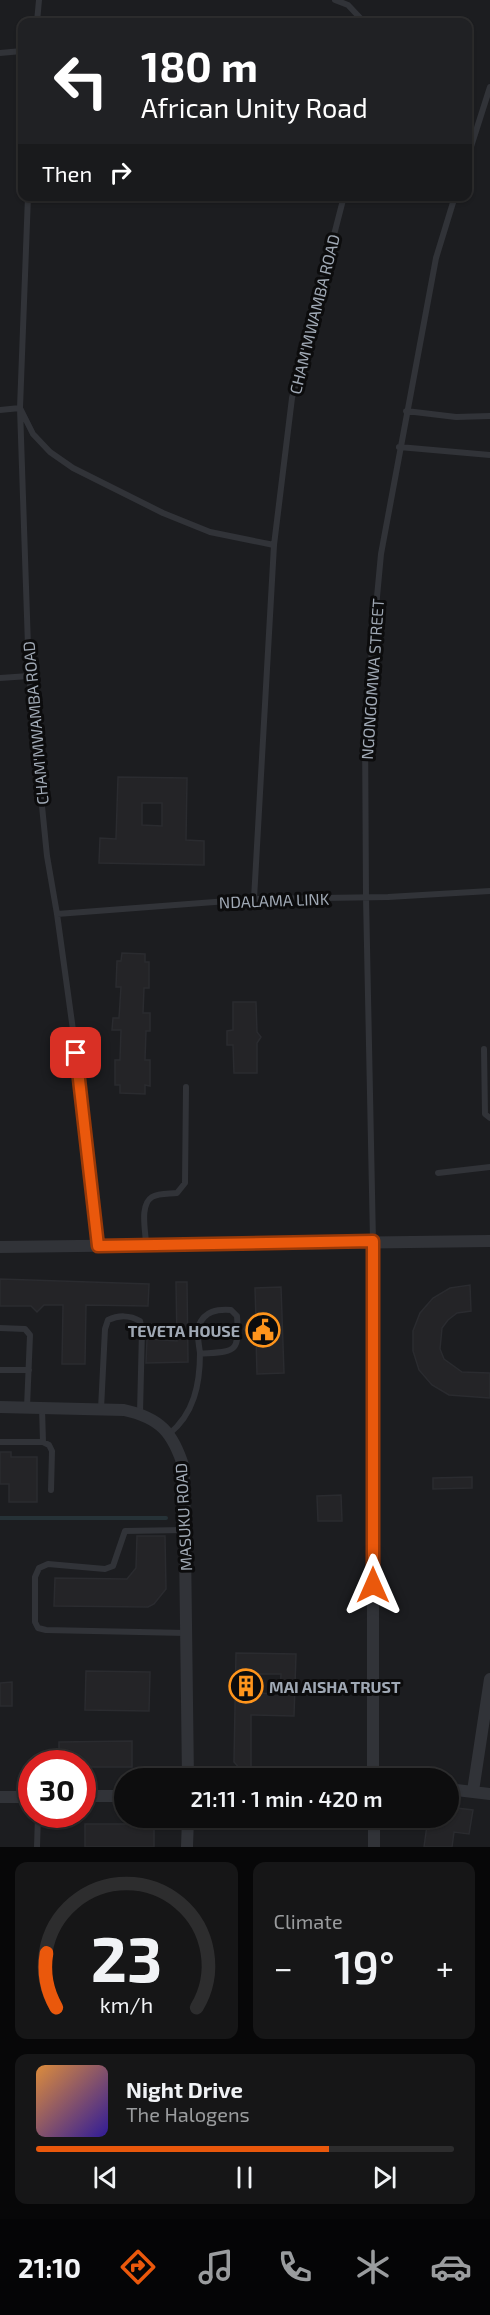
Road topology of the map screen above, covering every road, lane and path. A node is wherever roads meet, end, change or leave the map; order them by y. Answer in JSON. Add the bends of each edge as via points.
{"nodes":[{"id":1,"x":39,"y":0,"type":"edge"},
{"id":2,"x":335,"y":0,"type":"edge"},
{"id":3,"x":37,"y":18,"type":"edge"},
{"id":4,"x":360,"y":18,"type":"edge"},
{"id":5,"x":18,"y":51,"type":"edge"},
{"id":6,"x":0,"y":53,"type":"edge"},
{"id":7,"x":490,"y":87,"type":"edge"},
{"id":8,"x":472,"y":143,"type":"edge"},
{"id":9,"x":28,"y":201,"type":"edge"},
{"id":10,"x":343,"y":201,"type":"edge"},
{"id":11,"x":453,"y":201,"type":"edge"},
{"id":12,"x":21,"y":408,"type":"junction"},
{"id":13,"x":0,"y":410,"type":"edge"},
{"id":14,"x":406,"y":411,"type":"junction"},
{"id":15,"x":490,"y":416,"type":"edge"},
{"id":16,"x":399,"y":447,"type":"junction"},
{"id":17,"x":490,"y":455,"type":"edge"},
{"id":18,"x":274,"y":545,"type":"junction"},
{"id":19,"x":29,"y":676,"type":"junction"},
{"id":20,"x":0,"y":678,"type":"edge"},
{"id":21,"x":490,"y":891,"type":"edge"},
{"id":22,"x":366,"y":897,"type":"junction"},
{"id":23,"x":254,"y":899,"type":"junction"},
{"id":24,"x":57,"y":914,"type":"junction"},
{"id":25,"x":484,"y":1049,"type":"dead end"},
{"id":26,"x":186,"y":1087,"type":"dead end"},
{"id":27,"x":490,"y":1118,"type":"edge"},
{"id":28,"x":490,"y":1167,"type":"edge"},
{"id":29,"x":438,"y":1173,"type":"dead end"},
{"id":30,"x":373,"y":1241,"type":"junction"},
{"id":31,"x":490,"y":1241,"type":"edge"},
{"id":32,"x":146,"y":1245,"type":"junction"},
{"id":33,"x":0,"y":1246,"type":"edge"},
{"id":34,"x":98,"y":1246,"type":"junction"},
{"id":35,"x":0,"y":1328,"type":"edge"},
{"id":36,"x":200,"y":1354,"type":"junction"},
{"id":37,"x":0,"y":1370,"type":"edge"},
{"id":38,"x":29,"y":1370,"type":"junction"},
{"id":39,"x":0,"y":1407,"type":"edge"},
{"id":40,"x":27,"y":1407,"type":"junction"},
{"id":41,"x":42,"y":1408,"type":"junction"},
{"id":42,"x":101,"y":1409,"type":"junction"},
{"id":43,"x":140,"y":1413,"type":"junction"},
{"id":44,"x":169,"y":1434,"type":"junction"},
{"id":45,"x":0,"y":1442,"type":"edge"},
{"id":46,"x":43,"y":1442,"type":"junction"},
{"id":47,"x":51,"y":1490,"type":"dead end"},
{"id":48,"x":185,"y":1530,"type":"junction"},
{"id":49,"x":187,"y":1634,"type":"junction"},
{"id":50,"x":490,"y":1678,"type":"edge"},
{"id":51,"x":188,"y":1768,"type":"edge"},
{"id":52,"x":373,"y":1768,"type":"edge"},
{"id":53,"x":459,"y":1790,"type":"edge"},
{"id":54,"x":473,"y":1791,"type":"junction"},
{"id":55,"x":490,"y":1794,"type":"edge"},
{"id":56,"x":96,"y":1796,"type":"edge"},
{"id":57,"x":114,"y":1796,"type":"edge"},
{"id":58,"x":0,"y":1797,"type":"edge"},
{"id":59,"x":18,"y":1797,"type":"edge"},
{"id":60,"x":38,"y":1828,"type":"edge"},
{"id":61,"x":188,"y":1828,"type":"edge"},
{"id":62,"x":374,"y":1828,"type":"edge"},
{"id":63,"x":37,"y":1847,"type":"edge"},
{"id":64,"x":187,"y":1847,"type":"edge"},
{"id":65,"x":374,"y":1847,"type":"edge"}],
"edges":[{"from":1,"to":3,"type":"lane"},
{"from":2,"to":4,"type":"lane","via":[[348,5]]},
{"from":5,"to":6,"type":"lane"},
{"from":7,"to":8,"type":"lane"},
{"from":9,"to":12,"type":"lane","name":"CHAM'MWAMBA ROAD"},
{"from":10,"to":18,"type":"lane","name":"CHAM'MWAMBA ROAD","via":[[292,398]]},
{"from":11,"to":14,"type":"lane","name":"NGONGOMWA STREET","via":[[436,258]]},
{"from":12,"to":13,"type":"lane"},
{"from":12,"to":18,"type":"lane","via":[[33,434],[73,468],[210,532]]},
{"from":12,"to":19,"type":"lane","name":"CHAM'MWAMBA ROAD"},
{"from":14,"to":15,"type":"lane","via":[[456,417]]},
{"from":14,"to":16,"type":"lane","name":"NGONGOMWA STREET"},
{"from":16,"to":17,"type":"lane"},
{"from":16,"to":22,"type":"lane","name":"NGONGOMWA STREET","via":[[381,554],[365,725]]},
{"from":18,"to":23,"type":"lane","name":"CHAM'MWAMBA ROAD"},
{"from":19,"to":20,"type":"lane"},
{"from":19,"to":24,"type":"lane","name":"CHAM'MWAMBA ROAD","via":[[47,856]]},
{"from":21,"to":22,"type":"lane","name":"NDALAMA LINK"},
{"from":22,"to":23,"type":"lane","name":"NDALAMA LINK"},
{"from":22,"to":30,"type":"lane","name":"NGONGOMWA STREET"},
{"from":23,"to":24,"type":"lane","name":"NDALAMA LINK"},
{"from":24,"to":34,"type":"lane","name":"CHAM'MWAMBA ROAD","via":[[89,1146]]},
{"from":25,"to":27,"type":"lane","via":[[485,1114]]},
{"from":26,"to":32,"type":"lane","via":[[185,1183],[177,1193],[160,1194],[147,1202]]},
{"from":28,"to":29,"type":"lane"},
{"from":30,"to":31,"type":"street"},
{"from":30,"to":32,"type":"street"},
{"from":30,"to":52,"type":"street"},
{"from":32,"to":34,"type":"street"},
{"from":33,"to":34,"type":"street"},
{"from":35,"to":38,"type":"lane","via":[[25,1329],[30,1335]]},
{"from":36,"to":36,"type":"lane","via":[[198,1328],[202,1318],[212,1311],[231,1310],[237,1316],[239,1340],[235,1348]]},
{"from":36,"to":44,"type":"lane","via":[[190,1411]]},
{"from":37,"to":38,"type":"lane"},
{"from":38,"to":40,"type":"lane"},
{"from":39,"to":40,"type":"street","name":"MASUKU ROAD"},
{"from":40,"to":41,"type":"street","name":"MASUKU ROAD"},
{"from":41,"to":42,"type":"street","name":"MASUKU ROAD"},
{"from":41,"to":46,"type":"lane"},
{"from":42,"to":43,"type":"street","name":"MASUKU ROAD"},
{"from":42,"to":43,"type":"lane","via":[[108,1320],[134,1317],[140,1321],[142,1330]]},
{"from":43,"to":44,"type":"street","name":"MASUKU ROAD","via":[[155,1419]]},
{"from":44,"to":48,"type":"street","name":"MASUKU ROAD","via":[[184,1468]]},
{"from":45,"to":46,"type":"lane"},
{"from":46,"to":47,"type":"lane","via":[[52,1451]]},
{"from":48,"to":49,"type":"street","name":"MASUKU ROAD"},
{"from":48,"to":49,"type":"lane","via":[[125,1531],[113,1566],[105,1569],[48,1564],[39,1569],[35,1577],[35,1622],[38,1628],[46,1630]]},
{"from":49,"to":51,"type":"street","name":"MASUKU ROAD"},
{"from":50,"to":54,"type":"street"},
{"from":53,"to":54,"type":"street"},
{"from":54,"to":55,"type":"street"},
{"from":56,"to":57,"type":"street"},
{"from":58,"to":59,"type":"street"},
{"from":60,"to":63,"type":"lane"},
{"from":61,"to":64,"type":"street"},
{"from":62,"to":65,"type":"street"}]}
